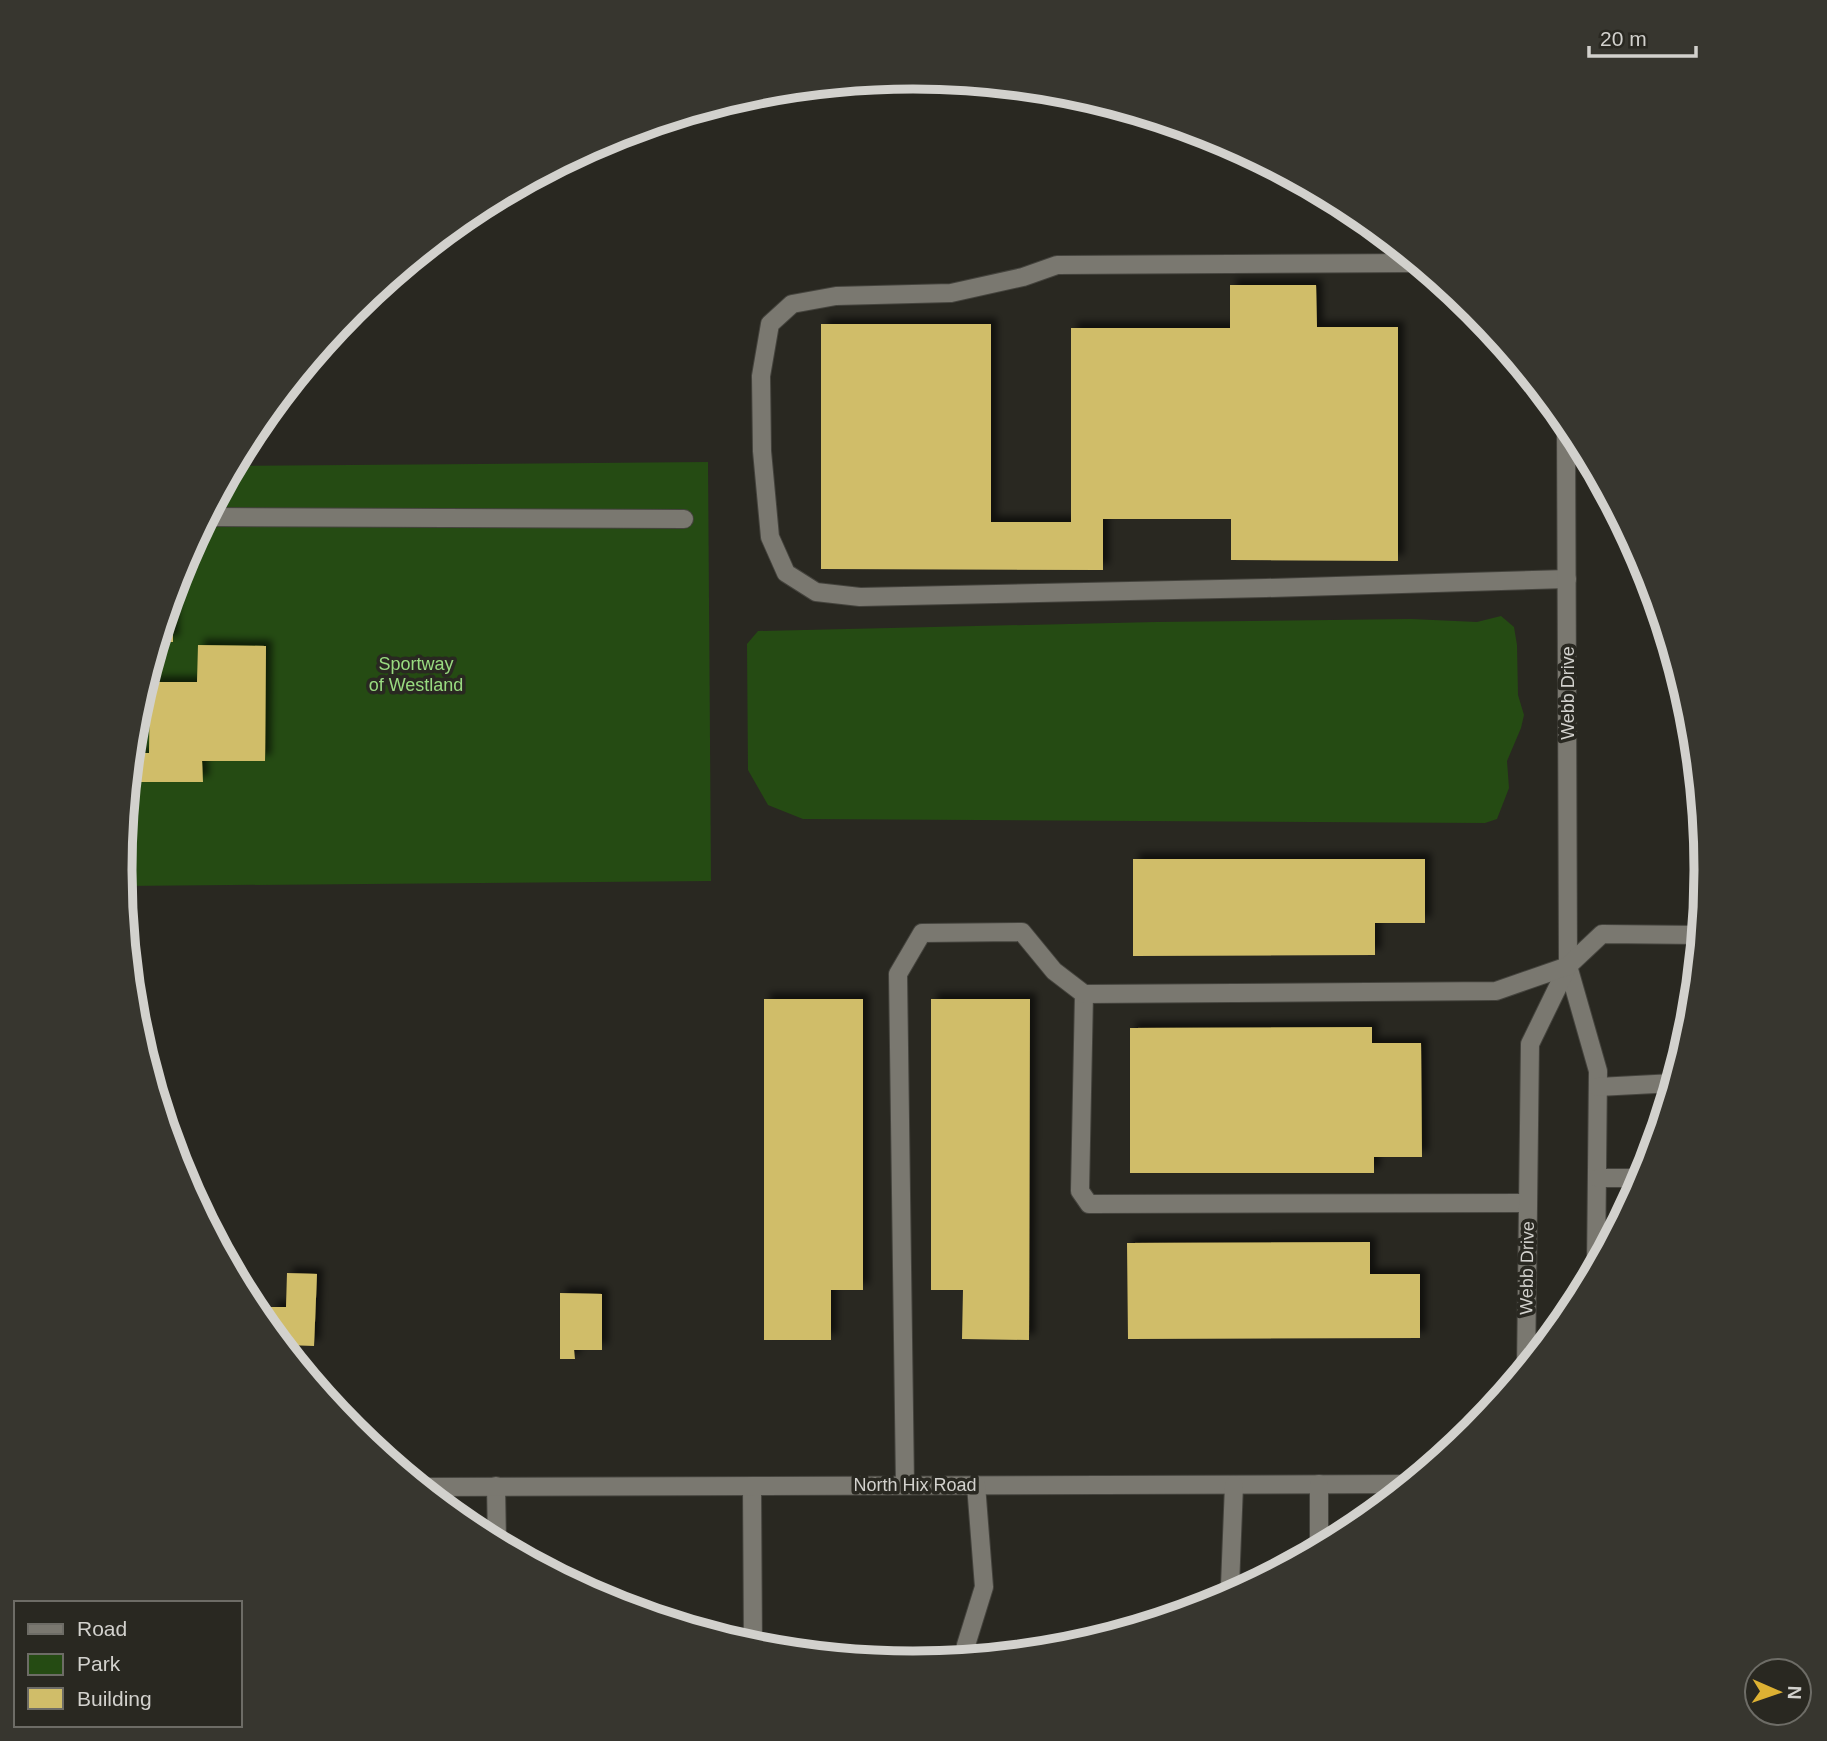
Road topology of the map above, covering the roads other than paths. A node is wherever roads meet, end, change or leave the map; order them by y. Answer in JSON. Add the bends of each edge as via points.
{"nodes":[{"id":1,"x":1404,"y":263,"type":"edge"},
{"id":2,"x":1574,"y":453,"type":"edge"},
{"id":3,"x":217,"y":517,"type":"edge"},
{"id":4,"x":684,"y":519,"type":"dead end"},
{"id":5,"x":1567,"y":579,"type":"junction"},
{"id":6,"x":1692,"y":935,"type":"edge"},
{"id":7,"x":1568,"y":966,"type":"junction"},
{"id":8,"x":1084,"y":994,"type":"junction"},
{"id":9,"x":1665,"y":1083,"type":"edge"},
{"id":10,"x":1598,"y":1087,"type":"junction"},
{"id":11,"x":1598,"y":1178,"type":"junction"},
{"id":12,"x":1631,"y":1178,"type":"edge"},
{"id":13,"x":1528,"y":1203,"type":"junction"},
{"id":14,"x":1596,"y":1249,"type":"edge"},
{"id":15,"x":1525,"y":1356,"type":"edge"},
{"id":16,"x":1320,"y":1484,"type":"junction"},
{"id":17,"x":1396,"y":1484,"type":"edge"},
{"id":18,"x":905,"y":1485,"type":"junction"},
{"id":19,"x":976,"y":1485,"type":"junction"},
{"id":20,"x":1234,"y":1485,"type":"junction"},
{"id":21,"x":433,"y":1486,"type":"edge"},
{"id":22,"x":496,"y":1486,"type":"junction"},
{"id":23,"x":752,"y":1486,"type":"junction"},
{"id":24,"x":496,"y":1530,"type":"edge"},
{"id":25,"x":1319,"y":1538,"type":"edge"},
{"id":26,"x":1230,"y":1584,"type":"edge"},
{"id":27,"x":753,"y":1635,"type":"edge"},
{"id":28,"x":966,"y":1650,"type":"edge"}],
"edges":[{"from":1,"to":5,"type":"street","via":[[1057,265],[951,293],[836,296],[792,304],[770,324],[761,376],[770,537],[786,573],[816,592],[860,597]]},
{"from":2,"to":5,"type":"street","name":"Webb Drive"},
{"from":3,"to":4,"type":"street"},
{"from":5,"to":7,"type":"street","name":"Webb Drive"},
{"from":6,"to":7,"type":"street","via":[[1602,934]]},
{"from":7,"to":8,"type":"street","via":[[1496,991]]},
{"from":7,"to":10,"type":"street","name":"Webb Drive","via":[[1598,1071]]},
{"from":7,"to":13,"type":"street","name":"Webb Drive","via":[[1531,1044]]},
{"from":8,"to":13,"type":"street","via":[[1080,1191],[1089,1204]]},
{"from":8,"to":18,"type":"street","via":[[1054,971],[1022,932],[922,933],[898,974]]},
{"from":9,"to":10,"type":"street"},
{"from":10,"to":11,"type":"street","name":"Webb Drive"},
{"from":11,"to":12,"type":"street"},
{"from":11,"to":14,"type":"street","name":"Webb Drive"},
{"from":13,"to":15,"type":"street","name":"Webb Drive"},
{"from":16,"to":17,"type":"street","name":"North Hix Road"},
{"from":16,"to":20,"type":"street","name":"North Hix Road"},
{"from":16,"to":25,"type":"street"},
{"from":18,"to":19,"type":"street","name":"North Hix Road"},
{"from":18,"to":23,"type":"street","name":"North Hix Road"},
{"from":19,"to":20,"type":"street","name":"North Hix Road"},
{"from":19,"to":28,"type":"street","via":[[984,1587]]},
{"from":20,"to":26,"type":"street"},
{"from":21,"to":22,"type":"street","name":"North Hix Road"},
{"from":22,"to":23,"type":"street","name":"North Hix Road"},
{"from":22,"to":24,"type":"street"},
{"from":23,"to":27,"type":"street"}]}
